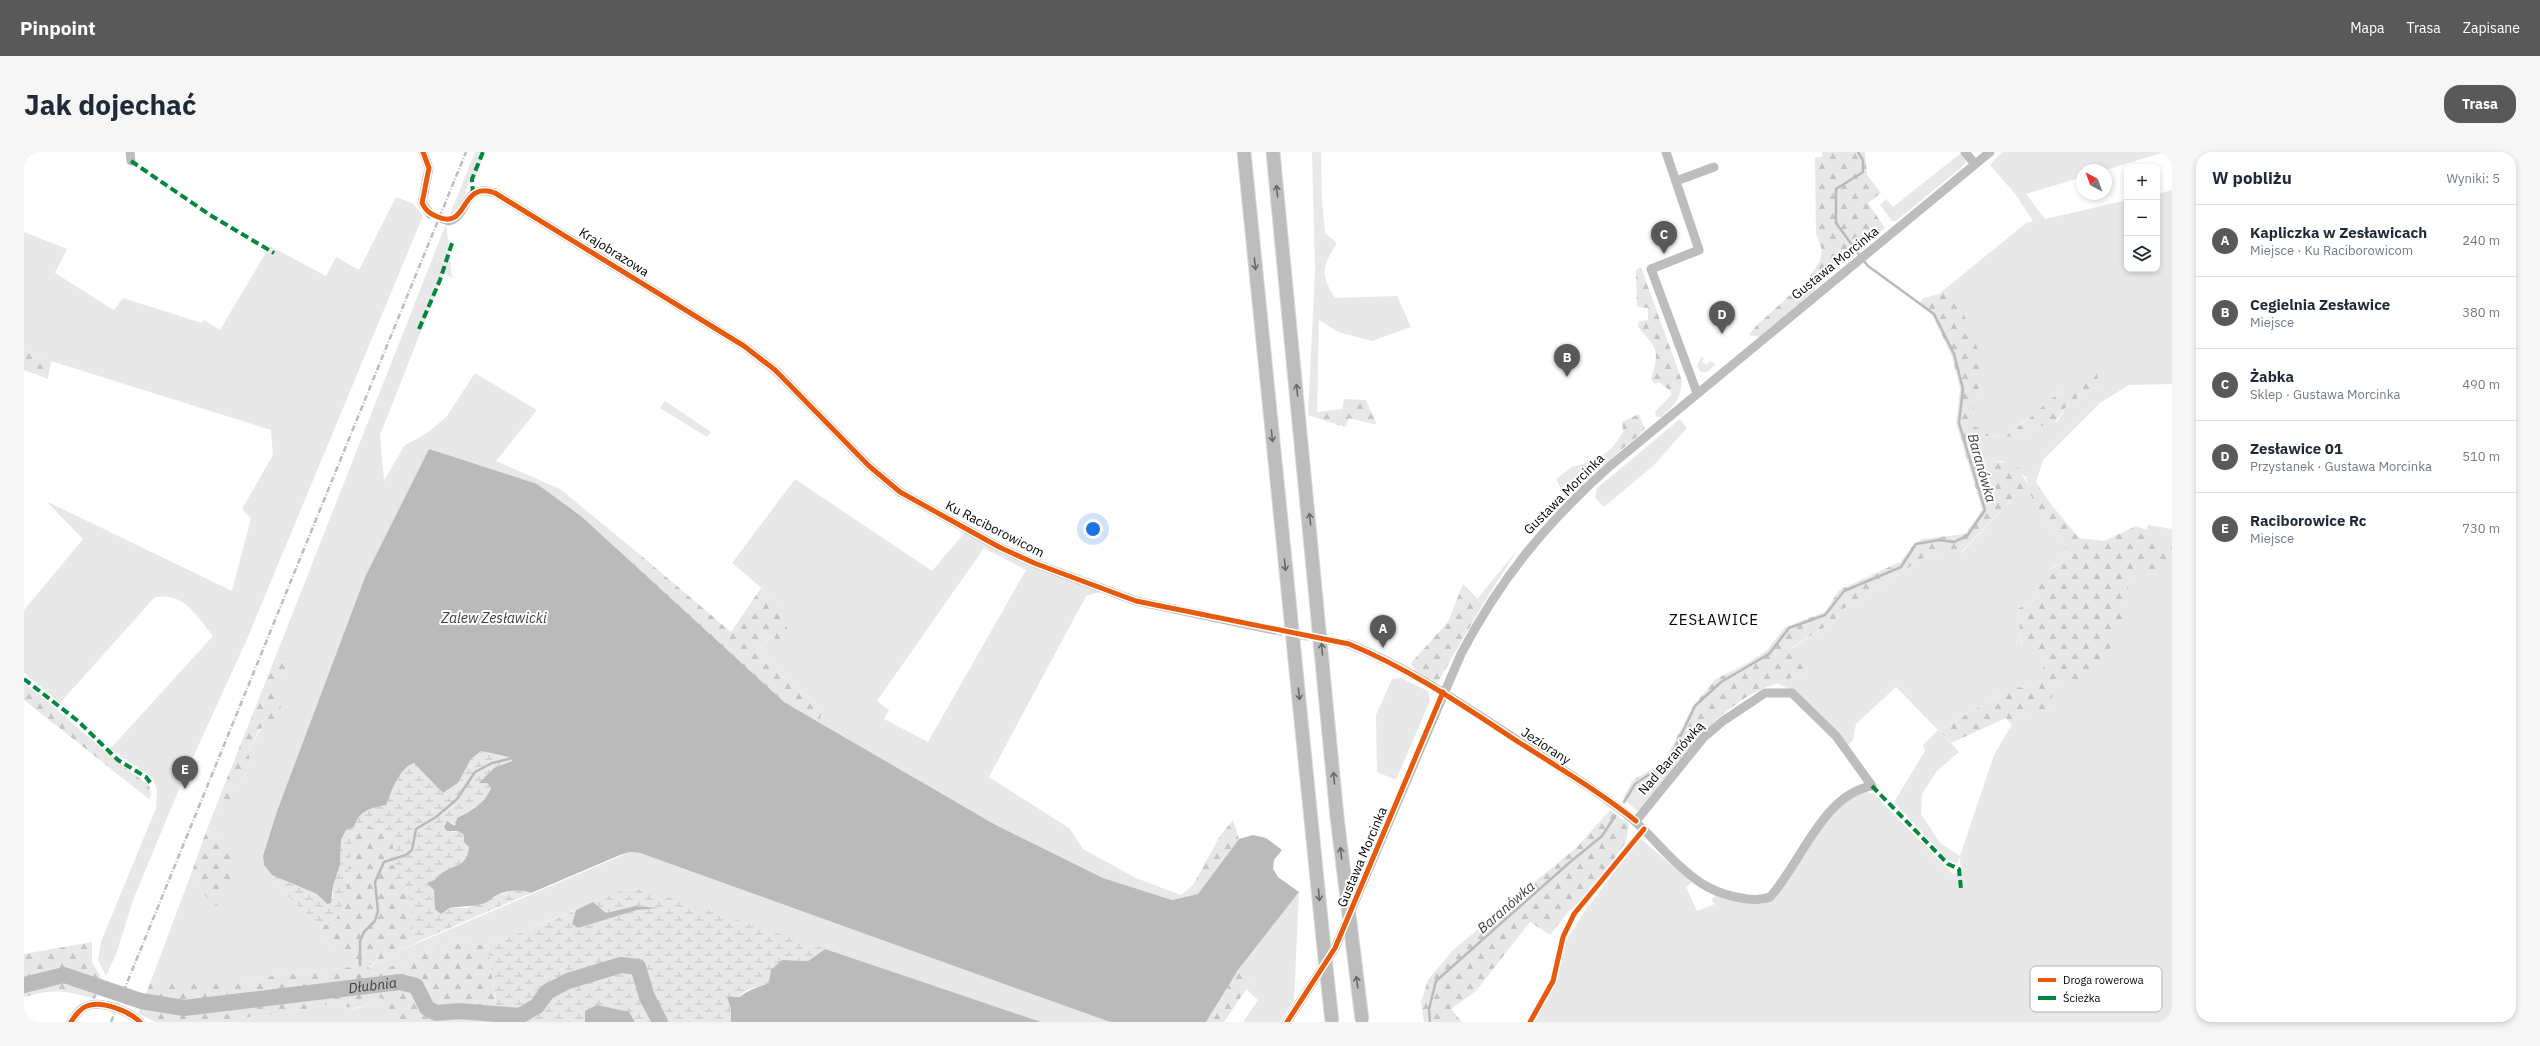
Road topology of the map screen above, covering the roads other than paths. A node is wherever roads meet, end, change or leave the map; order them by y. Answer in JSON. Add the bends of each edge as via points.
{"nodes":[{"id":1,"x":423,"y":152,"type":"edge"},
{"id":2,"x":1244,"y":152,"type":"edge"},
{"id":3,"x":1273,"y":152,"type":"edge"},
{"id":4,"x":1666,"y":152,"type":"edge"},
{"id":5,"x":1965,"y":152,"type":"edge"},
{"id":6,"x":1990,"y":152,"type":"edge"},
{"id":7,"x":1975,"y":164,"type":"junction"},
{"id":8,"x":1714,"y":167,"type":"dead end"},
{"id":9,"x":1676,"y":181,"type":"junction"},
{"id":10,"x":430,"y":214,"type":"dead end"},
{"id":11,"x":443,"y":219,"type":"dead end"},
{"id":12,"x":775,"y":370,"type":"joint"},
{"id":13,"x":1697,"y":393,"type":"junction"},
{"id":14,"x":1274,"y":630,"type":"tunnel mouth"},
{"id":15,"x":1349,"y":644,"type":"tunnel mouth"},
{"id":16,"x":1443,"y":692,"type":"junction"},
{"id":17,"x":1636,"y":822,"type":"junction"},
{"id":18,"x":1701,"y":883,"type":"joint"},
{"id":19,"x":1362,"y":1021,"type":"edge"},
{"id":20,"x":71,"y":1022,"type":"edge"},
{"id":21,"x":140,"y":1022,"type":"edge"},
{"id":22,"x":1288,"y":1022,"type":"edge"},
{"id":23,"x":1332,"y":1022,"type":"edge"}],
"edges":[{"from":1,"to":10,"type":"street","via":[[429,168],[422,203]]},
{"from":2,"to":23,"type":"highway","one_way":true,"bridge":true},
{"from":19,"to":3,"type":"highway","one_way":true,"bridge":true,"via":[[1337,817]]},
{"from":4,"to":9,"type":"street"},
{"from":5,"to":7,"type":"street"},
{"from":6,"to":7,"type":"street","name":"Gustawa Morcinka"},
{"from":7,"to":13,"type":"street","name":"Gustawa Morcinka"},
{"from":8,"to":9,"type":"street"},
{"from":9,"to":13,"type":"street","via":[[1699,250],[1651,268]]},
{"from":11,"to":12,"type":"street","name":"Krajobrazowa","via":[[448,221],[458,216],[469,197],[478,191],[495,193],[744,346]]},
{"from":12,"to":14,"type":"street","name":"Ku Raciborowicom","via":[[869,466],[900,492],[999,547],[1034,563],[1136,601]]},
{"from":13,"to":16,"type":"street","name":"Gustawa Morcinka","via":[[1588,486],[1534,541],[1481,616]]},
{"from":15,"to":16,"type":"street","via":[[1380,657]]},
{"from":16,"to":17,"type":"street","name":"Jeziorany"},
{"from":16,"to":22,"type":"street","name":"Gustawa Morcinka","via":[[1335,948]]},
{"from":17,"to":18,"type":"street","name":"Jeziorany"},
{"from":17,"to":18,"type":"street","name":"Nad Baranówką","via":[[1704,737],[1723,721],[1765,693],[1792,694],[1836,736],[1872,786],[1850,792],[1824,819],[1770,897],[1755,900]]},
{"from":20,"to":21,"type":"street","via":[[81,1009],[98,1004],[126,1012]]}]}
